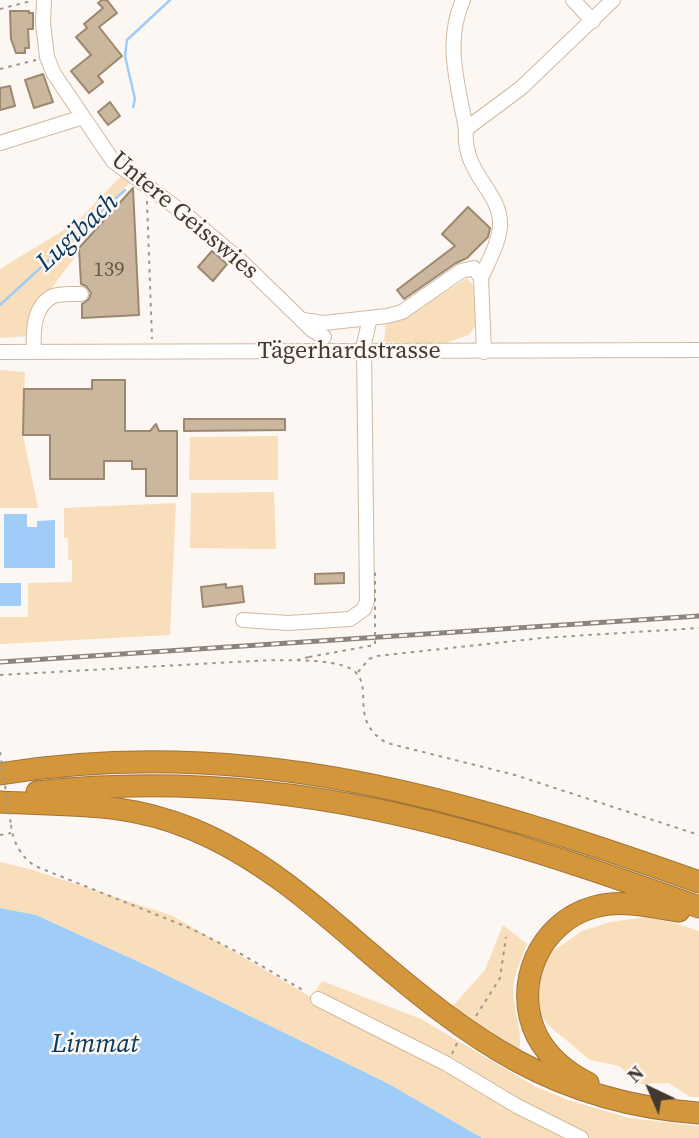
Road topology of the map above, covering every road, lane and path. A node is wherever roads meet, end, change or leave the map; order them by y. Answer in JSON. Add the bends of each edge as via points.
{"nodes":[{"id":1,"x":36,"y":0,"type":"edge"},
{"id":2,"x":44,"y":0,"type":"edge"},
{"id":3,"x":463,"y":0,"type":"edge"},
{"id":4,"x":573,"y":0,"type":"edge"},
{"id":5,"x":613,"y":0,"type":"edge"},
{"id":6,"x":0,"y":9,"type":"edge"},
{"id":7,"x":593,"y":21,"type":"junction"},
{"id":8,"x":47,"y":57,"type":"junction"},
{"id":9,"x":0,"y":69,"type":"edge"},
{"id":10,"x":83,"y":117,"type":"junction"},
{"id":11,"x":466,"y":129,"type":"junction"},
{"id":12,"x":0,"y":143,"type":"edge"},
{"id":13,"x":146,"y":187,"type":"junction"},
{"id":14,"x":481,"y":278,"type":"junction"},
{"id":15,"x":81,"y":294,"type":"dead end"},
{"id":16,"x":370,"y":318,"type":"junction"},
{"id":17,"x":303,"y":320,"type":"junction"},
{"id":18,"x":324,"y":337,"type":"dead end"},
{"id":19,"x":152,"y":350,"type":"junction"},
{"id":20,"x":34,"y":351,"type":"junction"},
{"id":21,"x":699,"y":351,"type":"edge"},
{"id":22,"x":0,"y":352,"type":"edge"},
{"id":23,"x":365,"y":352,"type":"junction"},
{"id":24,"x":484,"y":352,"type":"junction"},
{"id":25,"x":375,"y":568,"type":"dead end"},
{"id":26,"x":243,"y":620,"type":"dead end"},
{"id":27,"x":699,"y":628,"type":"edge"},
{"id":28,"x":294,"y":660,"type":"junction"},
{"id":29,"x":357,"y":673,"type":"junction"},
{"id":30,"x":0,"y":675,"type":"edge"},
{"id":31,"x":0,"y":752,"type":"edge"},
{"id":32,"x":0,"y":774,"type":"edge"},
{"id":33,"x":0,"y":799,"type":"edge"},
{"id":34,"x":12,"y":833,"type":"junction"},
{"id":35,"x":0,"y":835,"type":"edge"},
{"id":36,"x":699,"y":835,"type":"edge"},
{"id":37,"x":693,"y":878,"type":"edge"},
{"id":38,"x":699,"y":907,"type":"edge"},
{"id":39,"x":699,"y":914,"type":"edge"},
{"id":40,"x":506,"y":937,"type":"dead end"},
{"id":41,"x":318,"y":999,"type":"joint"},
{"id":42,"x":473,"y":1020,"type":"dead end"},
{"id":43,"x":458,"y":1042,"type":"dead end"},
{"id":44,"x":455,"y":1046,"type":"dead end"},
{"id":45,"x":699,"y":1107,"type":"edge"},
{"id":46,"x":699,"y":1113,"type":"edge"},
{"id":47,"x":581,"y":1138,"type":"edge"}],
"edges":[{"from":1,"to":6,"type":"path"},
{"from":2,"to":8,"type":"street","name":"Untere Geisswies"},
{"from":3,"to":11,"type":"street","via":[[452,39]]},
{"from":4,"to":7,"type":"street"},
{"from":5,"to":7,"type":"street"},
{"from":7,"to":11,"type":"street","via":[[521,88]]},
{"from":8,"to":9,"type":"path"},
{"from":8,"to":10,"type":"street","name":"Untere Geisswies"},
{"from":10,"to":12,"type":"street"},
{"from":10,"to":13,"type":"street","name":"Untere Geisswies","via":[[113,162]]},
{"from":11,"to":14,"type":"street","via":[[468,157],[499,215],[499,231]]},
{"from":13,"to":17,"type":"street","name":"Untere Geisswies","via":[[240,260]]},
{"from":13,"to":19,"type":"path"},
{"from":14,"to":16,"type":"street","via":[[474,268],[461,271],[402,312]]},
{"from":14,"to":24,"type":"street"},
{"from":15,"to":20,"type":"street","via":[[61,294],[47,301],[34,325]]},
{"from":16,"to":17,"type":"street","via":[[324,323]]},
{"from":16,"to":23,"type":"street"},
{"from":17,"to":18,"type":"street","name":"Untere Geisswies"},
{"from":19,"to":20,"type":"street","name":"Tägerhardstrasse"},
{"from":19,"to":23,"type":"street","name":"Tägerhardstrasse"},
{"from":20,"to":22,"type":"street","name":"Tägerhardstrasse"},
{"from":21,"to":24,"type":"street","name":"Tägerhardstrasse"},
{"from":23,"to":24,"type":"street","name":"Tägerhardstrasse"},
{"from":23,"to":26,"type":"street","via":[[364,609],[350,620]]},
{"from":25,"to":28,"type":"path","bridge":true,"via":[[375,645]]},
{"from":27,"to":29,"type":"path","via":[[542,638],[377,656]]},
{"from":28,"to":29,"type":"path","via":[[342,665]]},
{"from":28,"to":30,"type":"path"},
{"from":29,"to":36,"type":"path","via":[[366,724],[387,743],[515,775]]},
{"from":31,"to":34,"type":"path","bridge":true},
{"from":32,"to":37,"type":"highway","via":[[143,761],[227,763],[310,772],[472,808]]},
{"from":33,"to":38,"type":"highway","via":[[89,787],[171,784],[320,798],[466,830]]},
{"from":33,"to":46,"type":"highway","via":[[118,807],[207,835],[287,884],[444,1015],[505,1056],[551,1080],[592,1094],[642,1107]]},
{"from":34,"to":35,"type":"path"},
{"from":34,"to":41,"type":"path","via":[[35,866],[192,929]]},
{"from":39,"to":45,"type":"highway","via":[[628,903],[578,913],[544,942],[531,968],[527,991],[538,1038],[574,1075],[630,1098]]},
{"from":40,"to":42,"type":"path","via":[[500,978]]},
{"from":41,"to":47,"type":"street"},
{"from":43,"to":44,"type":"path"}]}
